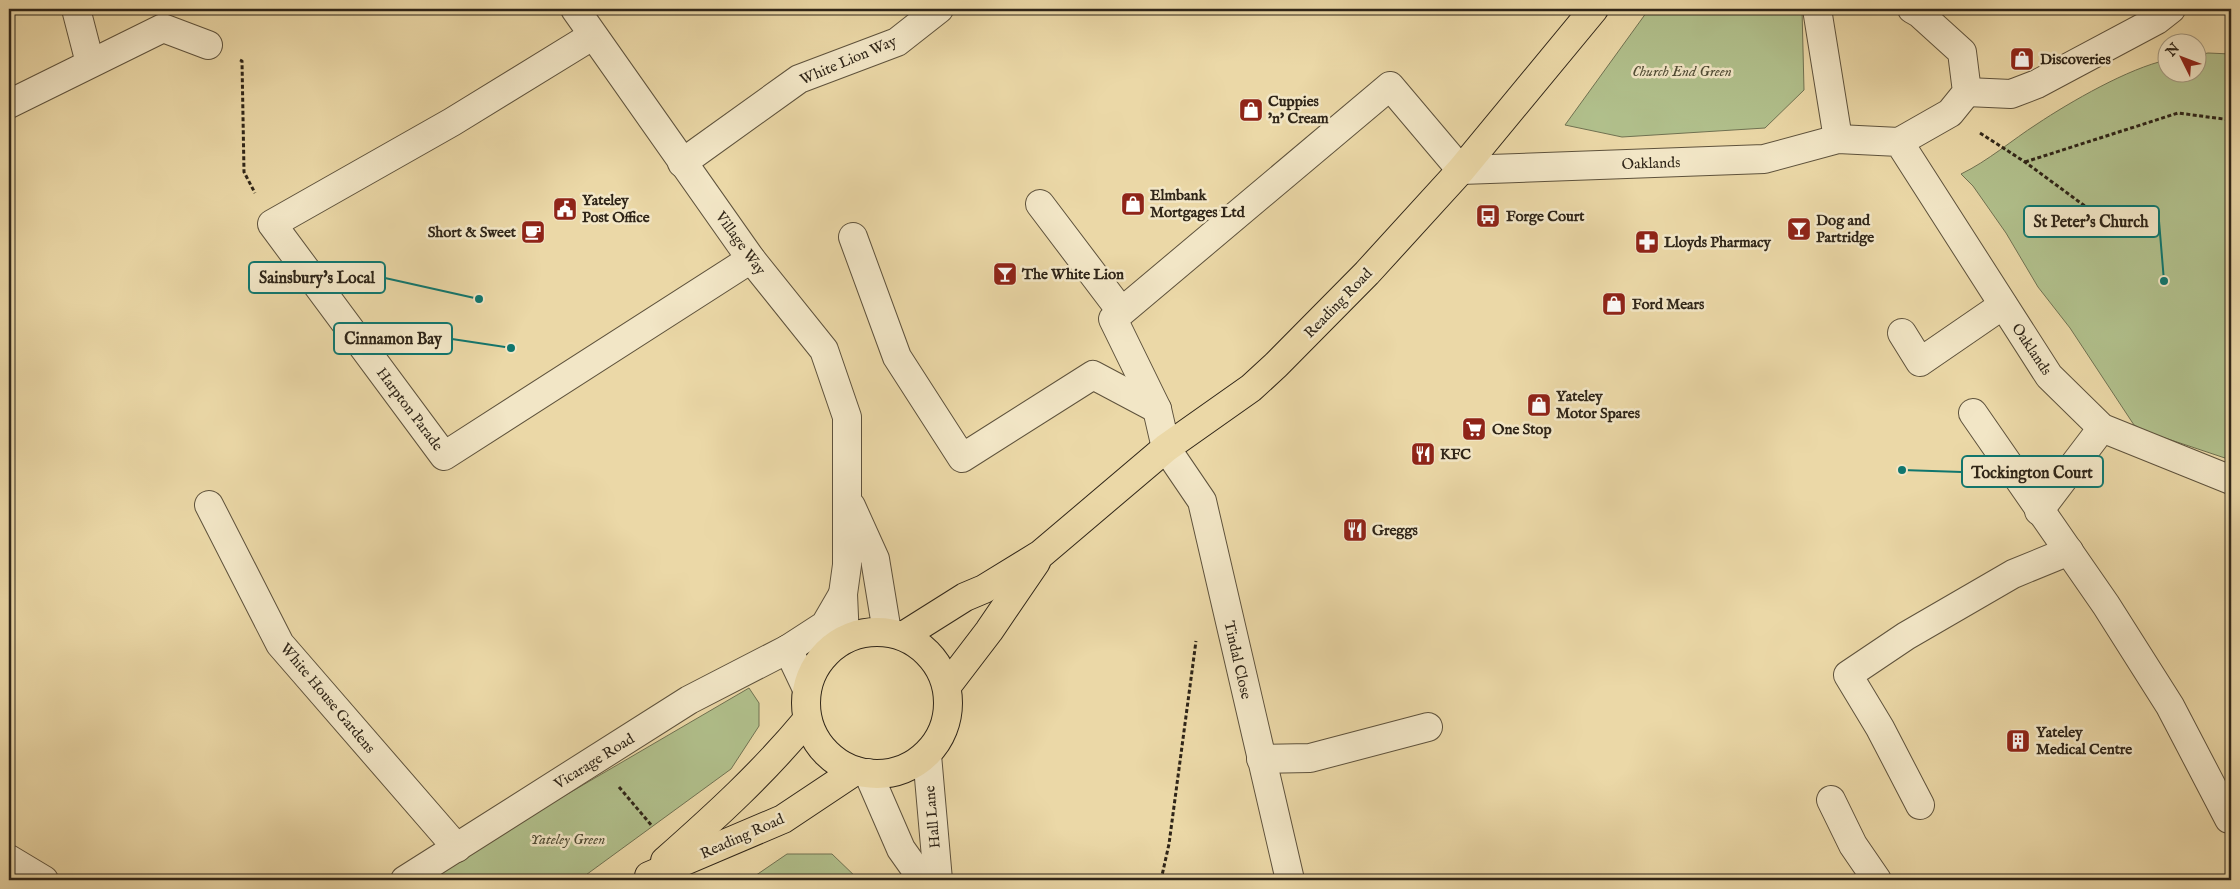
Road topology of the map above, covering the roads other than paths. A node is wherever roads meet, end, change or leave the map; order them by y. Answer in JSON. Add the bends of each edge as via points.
{"nodes":[{"id":1,"x":76,"y":9,"type":"edge"},
{"id":2,"x":575,"y":9,"type":"edge"},
{"id":3,"x":939,"y":9,"type":"edge"},
{"id":4,"x":1594,"y":9,"type":"edge"},
{"id":5,"x":1817,"y":9,"type":"edge"},
{"id":6,"x":1912,"y":9,"type":"edge"},
{"id":7,"x":2171,"y":9,"type":"edge"},
{"id":8,"x":592,"y":36,"type":"junction"},
{"id":9,"x":208,"y":45,"type":"road end"},
{"id":10,"x":90,"y":63,"type":"junction"},
{"id":11,"x":1967,"y":92,"type":"junction"},
{"id":12,"x":9,"y":104,"type":"edge"},
{"id":13,"x":1838,"y":139,"type":"junction"},
{"id":14,"x":1899,"y":142,"type":"junction"},
{"id":15,"x":682,"y":163,"type":"junction"},
{"id":16,"x":1461,"y":170,"type":"junction"},
{"id":17,"x":1040,"y":204,"type":"dead end"},
{"id":18,"x":853,"y":237,"type":"dead end"},
{"id":19,"x":752,"y":259,"type":"junction"},
{"id":20,"x":2003,"y":305,"type":"junction"},
{"id":21,"x":1121,"y":311,"type":"junction"},
{"id":22,"x":1902,"y":333,"type":"dead end"},
{"id":23,"x":1156,"y":409,"type":"junction"},
{"id":24,"x":1973,"y":413,"type":"dead end"},
{"id":25,"x":2102,"y":428,"type":"junction"},
{"id":26,"x":1166,"y":448,"type":"junction"},
{"id":27,"x":2231,"y":480,"type":"edge"},
{"id":28,"x":847,"y":498,"type":"junction"},
{"id":29,"x":209,"y":505,"type":"dead end"},
{"id":30,"x":2039,"y":511,"type":"junction"},
{"id":31,"x":2069,"y":551,"type":"junction"},
{"id":32,"x":1041,"y":554,"type":"junction"},
{"id":33,"x":843,"y":594,"type":"junction"},
{"id":34,"x":895,"y":634,"type":"junction"},
{"id":35,"x":838,"y":644,"type":"junction"},
{"id":36,"x":788,"y":649,"type":"junction"},
{"id":37,"x":947,"y":686,"type":"junction"},
{"id":38,"x":807,"y":689,"type":"junction"},
{"id":39,"x":808,"y":720,"type":"junction"},
{"id":40,"x":1428,"y":727,"type":"dead end"},
{"id":41,"x":927,"y":755,"type":"junction"},
{"id":42,"x":1261,"y":759,"type":"junction"},
{"id":43,"x":862,"y":772,"type":"junction"},
{"id":44,"x":1831,"y":800,"type":"dead end"},
{"id":45,"x":1920,"y":805,"type":"dead end"},
{"id":46,"x":2229,"y":819,"type":"dead end"},
{"id":47,"x":457,"y":848,"type":"junction"},
{"id":48,"x":9,"y":859,"type":"edge"},
{"id":49,"x":646,"y":878,"type":"edge"},
{"id":50,"x":44,"y":880,"type":"edge"},
{"id":51,"x":405,"y":880,"type":"edge"},
{"id":52,"x":922,"y":880,"type":"edge"},
{"id":53,"x":938,"y":880,"type":"edge"},
{"id":54,"x":1290,"y":880,"type":"edge"},
{"id":55,"x":1877,"y":880,"type":"edge"}],
"edges":[{"from":1,"to":10,"type":"street"},
{"from":2,"to":8,"type":"street","name":"Village Way"},
{"from":3,"to":15,"type":"street","name":"White Lion Way","via":[[896,42],[799,79]]},
{"from":4,"to":16,"type":"main road","name":"Reading Road"},
{"from":5,"to":13,"type":"street"},
{"from":6,"to":11,"type":"street","via":[[1962,52]]},
{"from":7,"to":11,"type":"street","via":[[2157,20],[2029,87],[2011,94]]},
{"from":8,"to":15,"type":"street","name":"Village Way"},
{"from":8,"to":19,"type":"street","name":"Harpton Parade","via":[[452,122],[272,224],[444,456]]},
{"from":9,"to":10,"type":"street","via":[[163,28]]},
{"from":10,"to":12,"type":"street"},
{"from":11,"to":14,"type":"street","via":[[1950,114]]},
{"from":13,"to":14,"type":"street","name":"Oaklands"},
{"from":13,"to":16,"type":"street","name":"Oaklands","via":[[1764,159]]},
{"from":14,"to":20,"type":"street","name":"Oaklands"},
{"from":15,"to":19,"type":"street","name":"Village Way"},
{"from":16,"to":21,"type":"street","via":[[1390,86]]},
{"from":16,"to":26,"type":"main road","name":"Reading Road","via":[[1367,273],[1276,365],[1251,388]]},
{"from":17,"to":21,"type":"street"},
{"from":18,"to":23,"type":"street","via":[[897,357],[962,458],[1093,375]]},
{"from":19,"to":28,"type":"street","name":"Village Way","via":[[824,350],[847,417]]},
{"from":20,"to":22,"type":"street","via":[[1920,362]]},
{"from":20,"to":25,"type":"street","name":"Oaklands","via":[[2048,376]]},
{"from":21,"to":23,"type":"street","name":"Tindal Close","via":[[1112,319]]},
{"from":23,"to":26,"type":"street","name":"Tindal Close"},
{"from":24,"to":30,"type":"street"},
{"from":25,"to":27,"type":"street","name":"Oaklands"},
{"from":25,"to":30,"type":"street"},
{"from":26,"to":32,"type":"main road","name":"Reading Road"},
{"from":26,"to":42,"type":"street","name":"Tindal Close","via":[[1202,501]]},
{"from":28,"to":33,"type":"street","name":"Village Way","via":[[847,566]]},
{"from":28,"to":34,"type":"street","name":"Village Way","via":[[875,559]]},
{"from":29,"to":47,"type":"street","name":"White House Gardens","via":[[280,644]]},
{"from":30,"to":31,"type":"street"},
{"from":31,"to":45,"type":"street","via":[[2004,579],[1906,636],[1848,675]]},
{"from":31,"to":46,"type":"street","via":[[2170,706]]},
{"from":32,"to":34,"type":"main road","name":"Reading Road","via":[[984,589]]},
{"from":32,"to":37,"type":"main road","name":"Reading Road","via":[[989,632]]},
{"from":33,"to":35,"type":"street","name":"Village Way"},
{"from":33,"to":36,"type":"street","via":[[825,625]]},
{"from":34,"to":35,"type":"main road","via":[[866,632]]},
{"from":34,"to":37,"type":"main road","via":[[930,655]]},
{"from":35,"to":36,"type":"street","name":"Vicarage Road"},
{"from":35,"to":38,"type":"main road","via":[[816,666]]},
{"from":36,"to":38,"type":"street"},
{"from":36,"to":47,"type":"street","name":"Vicarage Road","via":[[689,700]]},
{"from":37,"to":41,"type":"main road","via":[[948,710],[944,726]]},
{"from":38,"to":39,"type":"main road"},
{"from":39,"to":43,"type":"main road","via":[[817,742],[834,760]]},
{"from":39,"to":49,"type":"main road","name":"Reading Road","via":[[730,804]]},
{"from":40,"to":42,"type":"street","via":[[1310,758]]},
{"from":41,"to":43,"type":"main road","via":[[894,773]]},
{"from":41,"to":53,"type":"street","name":"Hall Lane"},
{"from":42,"to":54,"type":"street","name":"Tindal Close"},
{"from":43,"to":49,"type":"main road","name":"Reading Road","via":[[784,819]]},
{"from":43,"to":52,"type":"street","name":"Hall Lane"},
{"from":44,"to":55,"type":"street"},
{"from":47,"to":51,"type":"street","name":"Vicarage Road"},
{"from":48,"to":50,"type":"street"}]}
